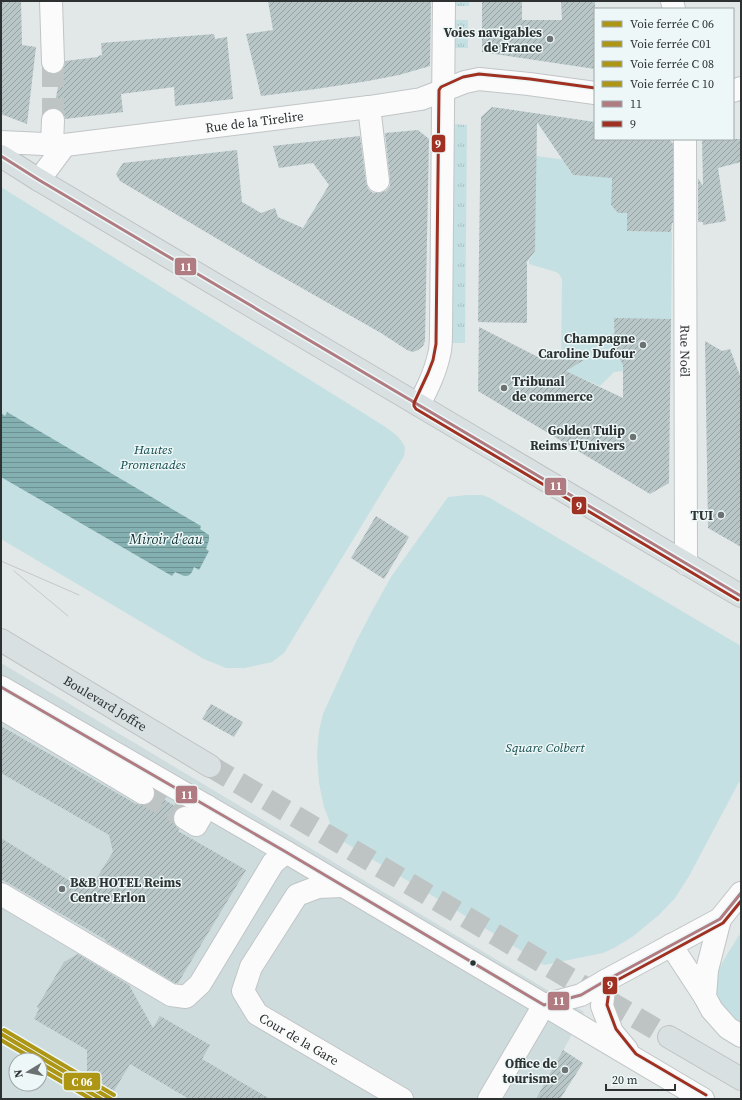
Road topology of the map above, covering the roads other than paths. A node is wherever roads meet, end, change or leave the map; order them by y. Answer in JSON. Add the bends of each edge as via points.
{"nodes":[{"id":1,"x":51,"y":1,"type":"edge"},
{"id":2,"x":444,"y":1,"type":"edge"},
{"id":3,"x":53,"y":62,"type":"tunnel mouth"},
{"id":4,"x":443,"y":92,"type":"junction"},
{"id":5,"x":594,"y":93,"type":"edge"},
{"id":6,"x":369,"y":108,"type":"junction"},
{"id":7,"x":53,"y":120,"type":"tunnel mouth"},
{"id":8,"x":685,"y":140,"type":"edge"},
{"id":9,"x":1,"y":142,"type":"edge"},
{"id":10,"x":58,"y":145,"type":"junction"},
{"id":11,"x":1,"y":156,"type":"edge"},
{"id":12,"x":39,"y":180,"type":"junction"},
{"id":13,"x":378,"y":181,"type":"dead end"},
{"id":14,"x":419,"y":405,"type":"junction"},
{"id":15,"x":686,"y":564,"type":"junction"},
{"id":16,"x":741,"y":596,"type":"edge"},
{"id":17,"x":1,"y":640,"type":"edge"},
{"id":18,"x":1,"y":687,"type":"edge"},
{"id":19,"x":1,"y":708,"type":"edge"},
{"id":20,"x":210,"y":766,"type":"tunnel mouth"},
{"id":21,"x":143,"y":793,"type":"tunnel mouth"},
{"id":22,"x":207,"y":806,"type":"junction"},
{"id":23,"x":185,"y":818,"type":"tunnel mouth"},
{"id":24,"x":286,"y":852,"type":"junction"},
{"id":25,"x":343,"y":886,"type":"junction"},
{"id":26,"x":741,"y":893,"type":"edge"},
{"id":27,"x":1,"y":894,"type":"edge"},
{"id":28,"x":720,"y":919,"type":"junction"},
{"id":29,"x":671,"y":945,"type":"junction"},
{"id":30,"x":605,"y":981,"type":"junction"},
{"id":31,"x":705,"y":997,"type":"junction"},
{"id":32,"x":544,"y":1005,"type":"junction"},
{"id":33,"x":741,"y":1036,"type":"edge"},
{"id":34,"x":669,"y":1037,"type":"tunnel mouth"},
{"id":35,"x":634,"y":1058,"type":"junction"},
{"id":36,"x":741,"y":1079,"type":"edge"},
{"id":37,"x":402,"y":1099,"type":"edge"},
{"id":38,"x":489,"y":1099,"type":"edge"},
{"id":39,"x":703,"y":1099,"type":"edge"}],
"edges":[{"from":1,"to":3,"type":"street"},
{"from":2,"to":4,"type":"street"},
{"from":4,"to":5,"type":"street","name":"Rue de la Tirelire","via":[[478,79]]},
{"from":4,"to":6,"type":"street","name":"Rue de la Tirelire","via":[[422,99]]},
{"from":4,"to":14,"type":"street","via":[[440,354],[429,386]]},
{"from":6,"to":10,"type":"street","name":"Rue de la Tirelire"},
{"from":6,"to":13,"type":"street"},
{"from":7,"to":10,"type":"street"},
{"from":8,"to":15,"type":"street","name":"Rue Noël"},
{"from":9,"to":10,"type":"street","name":"Rue de la Tirelire"},
{"from":10,"to":12,"type":"street"},
{"from":11,"to":12,"type":"main road"},
{"from":12,"to":14,"type":"main road"},
{"from":14,"to":15,"type":"main road"},
{"from":15,"to":16,"type":"main road"},
{"from":17,"to":20,"type":"main road","name":"Boulevard Joffre"},
{"from":18,"to":22,"type":"street"},
{"from":19,"to":21,"type":"street"},
{"from":22,"to":23,"type":"street","via":[[196,825]]},
{"from":22,"to":24,"type":"street"},
{"from":24,"to":25,"type":"street"},
{"from":24,"to":27,"type":"street","via":[[273,863],[200,984],[186,997],[170,995]]},
{"from":25,"to":32,"type":"street"},
{"from":25,"to":37,"type":"street","name":"Cour de la Gare","via":[[318,887],[297,895],[251,967],[243,991],[257,1014]]},
{"from":26,"to":28,"type":"street"},
{"from":28,"to":29,"type":"street"},
{"from":28,"to":31,"type":"street","via":[[707,970]]},
{"from":29,"to":30,"type":"street"},
{"from":29,"to":31,"type":"street"},
{"from":30,"to":32,"type":"street","via":[[581,995]]},
{"from":30,"to":35,"type":"street","via":[[602,1006],[612,1032]]},
{"from":31,"to":33,"type":"street","via":[[712,1010],[728,1028]]},
{"from":32,"to":35,"type":"street"},
{"from":32,"to":38,"type":"street"},
{"from":34,"to":36,"type":"main road"},
{"from":35,"to":39,"type":"street"}]}
